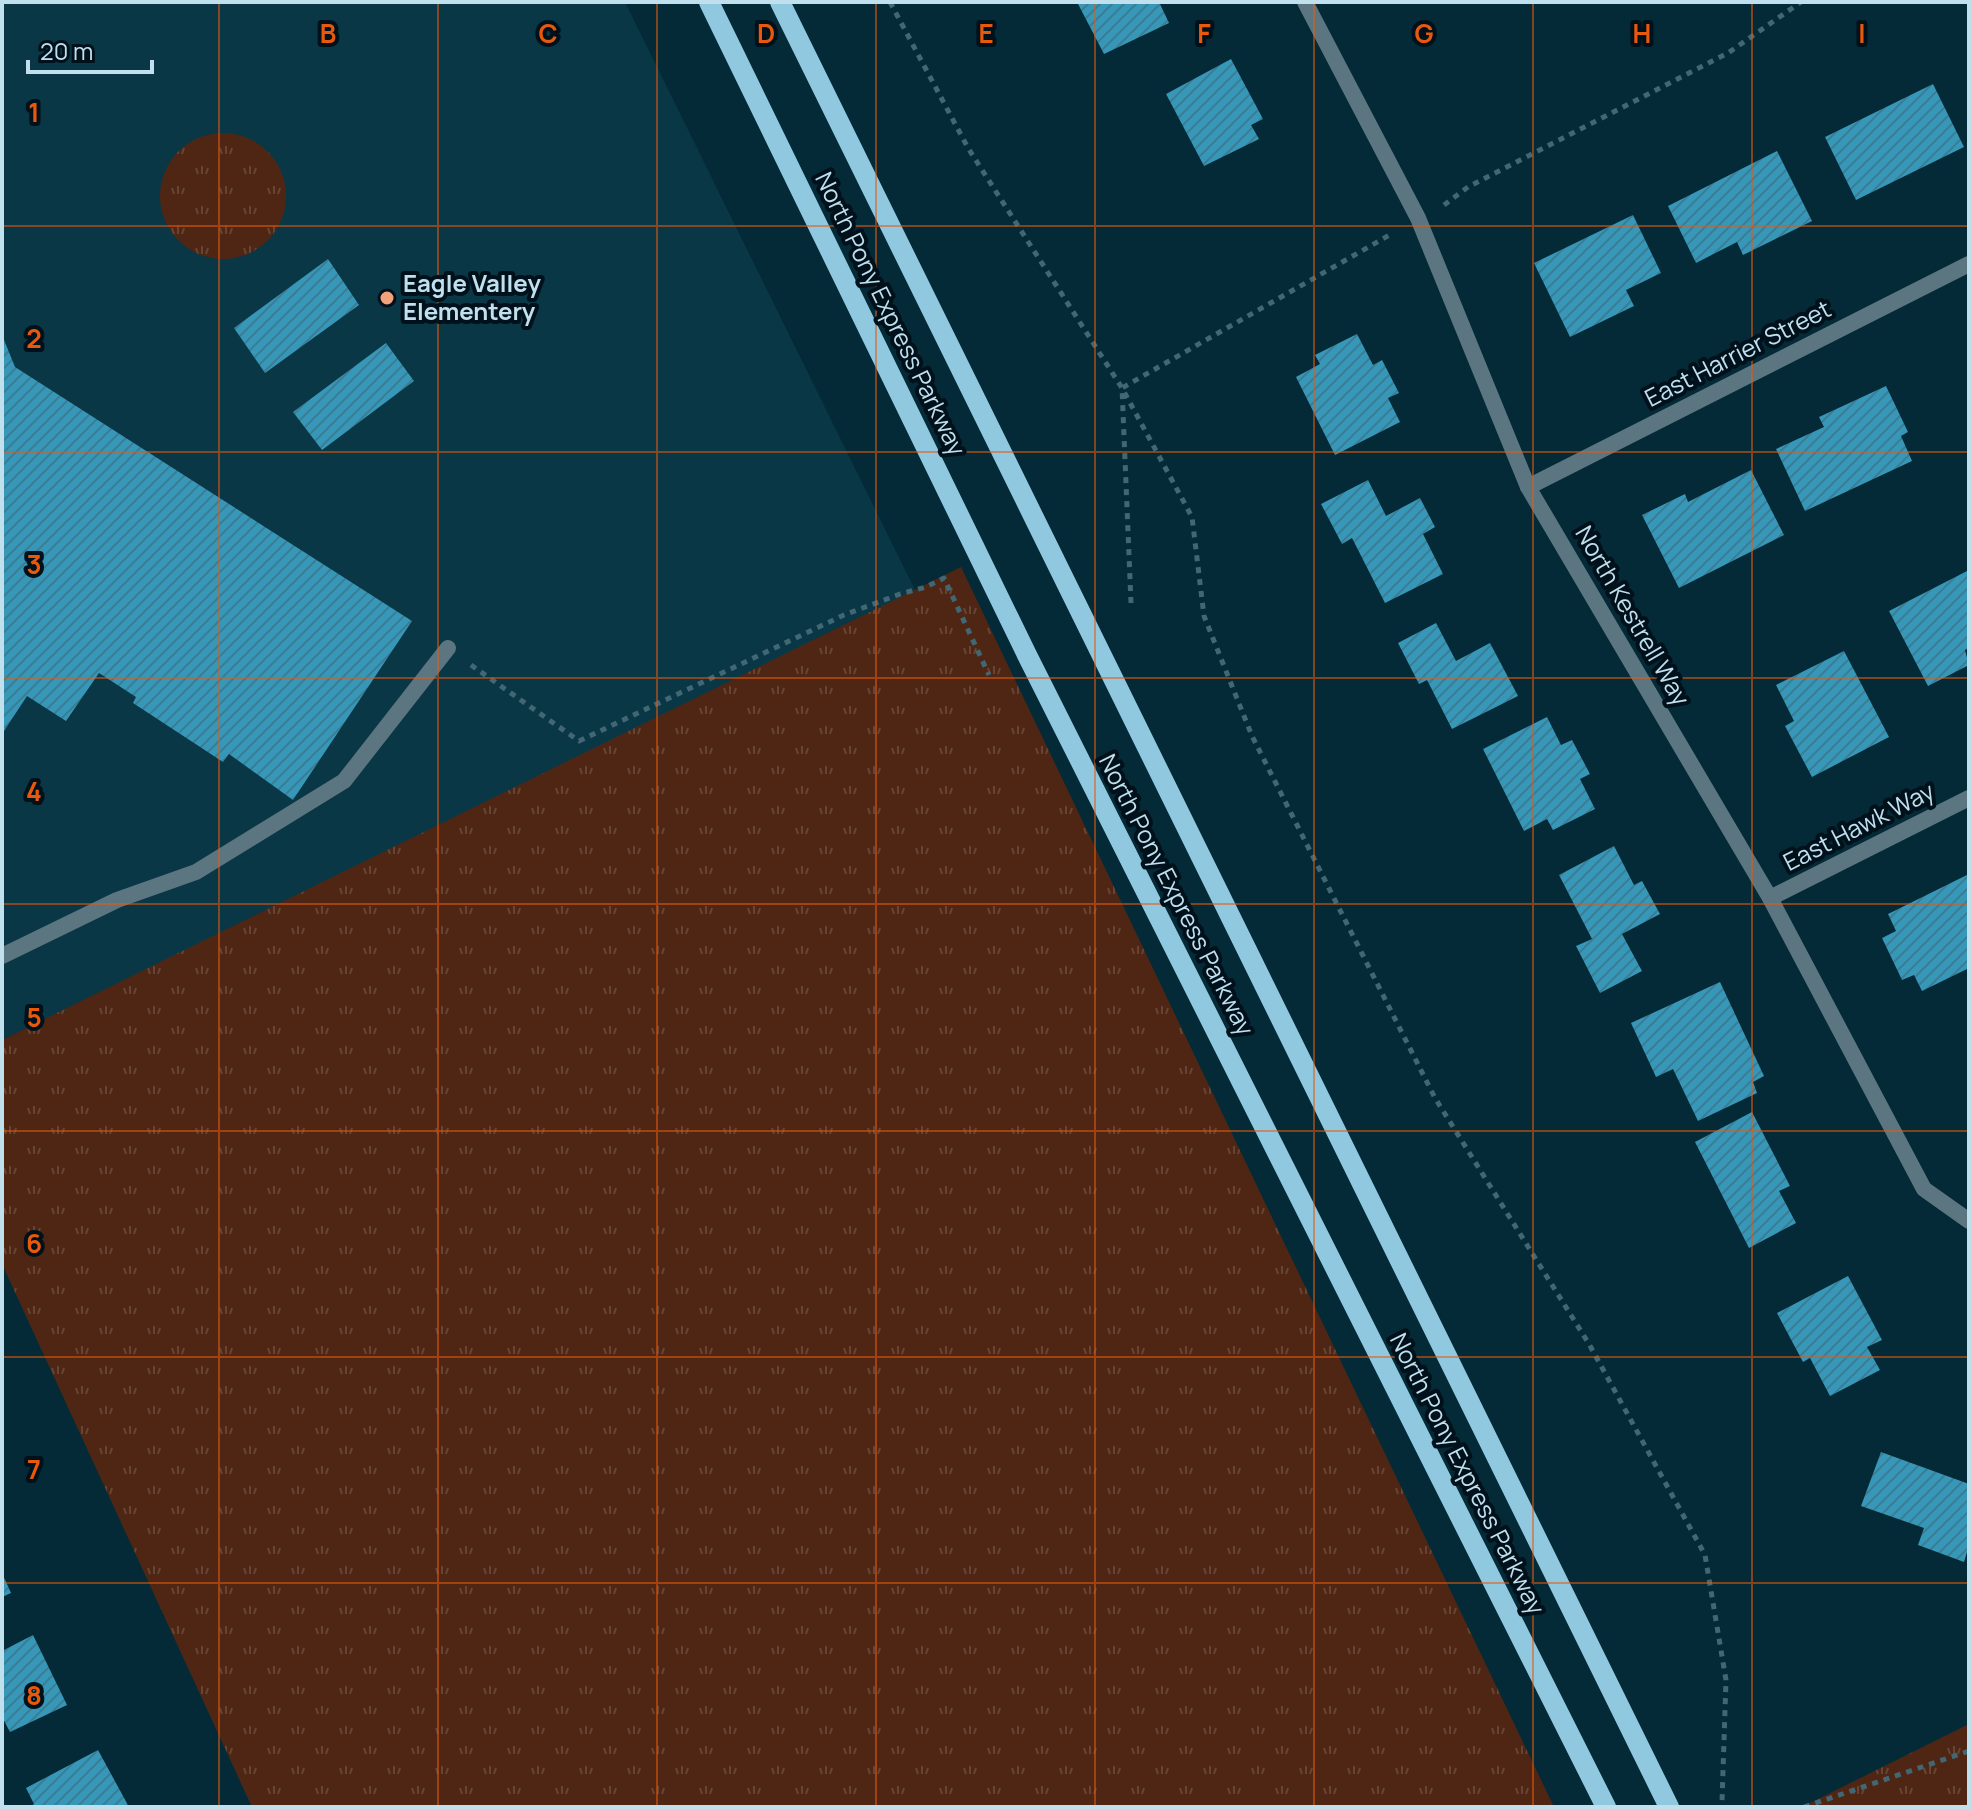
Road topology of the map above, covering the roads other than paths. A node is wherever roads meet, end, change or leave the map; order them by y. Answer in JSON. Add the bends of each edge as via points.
{"nodes":[{"id":1,"x":709,"y":2,"type":"edge"},
{"id":2,"x":780,"y":2,"type":"edge"},
{"id":3,"x":1305,"y":2,"type":"edge"},
{"id":4,"x":1969,"y":264,"type":"edge"},
{"id":5,"x":1528,"y":487,"type":"junction"},
{"id":6,"x":448,"y":648,"type":"road end"},
{"id":7,"x":1969,"y":798,"type":"edge"},
{"id":8,"x":1770,"y":898,"type":"junction"},
{"id":9,"x":2,"y":956,"type":"edge"},
{"id":10,"x":1969,"y":1221,"type":"edge"},
{"id":11,"x":1606,"y":1807,"type":"edge"},
{"id":12,"x":1669,"y":1807,"type":"edge"}],
"edges":[{"from":1,"to":11,"type":"main road","name":"North Pony Express Parkway","via":[[1027,655]]},
{"from":2,"to":12,"type":"main road","name":"North Pony Express Parkway"},
{"from":3,"to":5,"type":"street","name":"North Kestrell Way","via":[[1418,218]]},
{"from":4,"to":5,"type":"street","name":"East Harrier Street"},
{"from":5,"to":8,"type":"street","name":"North Kestrell Way"},
{"from":6,"to":9,"type":"street","via":[[344,781],[196,872],[117,900]]},
{"from":7,"to":8,"type":"street","name":"East Hawk Way"},
{"from":8,"to":10,"type":"street","name":"North Kestrell Way","via":[[1924,1189]]}]}
